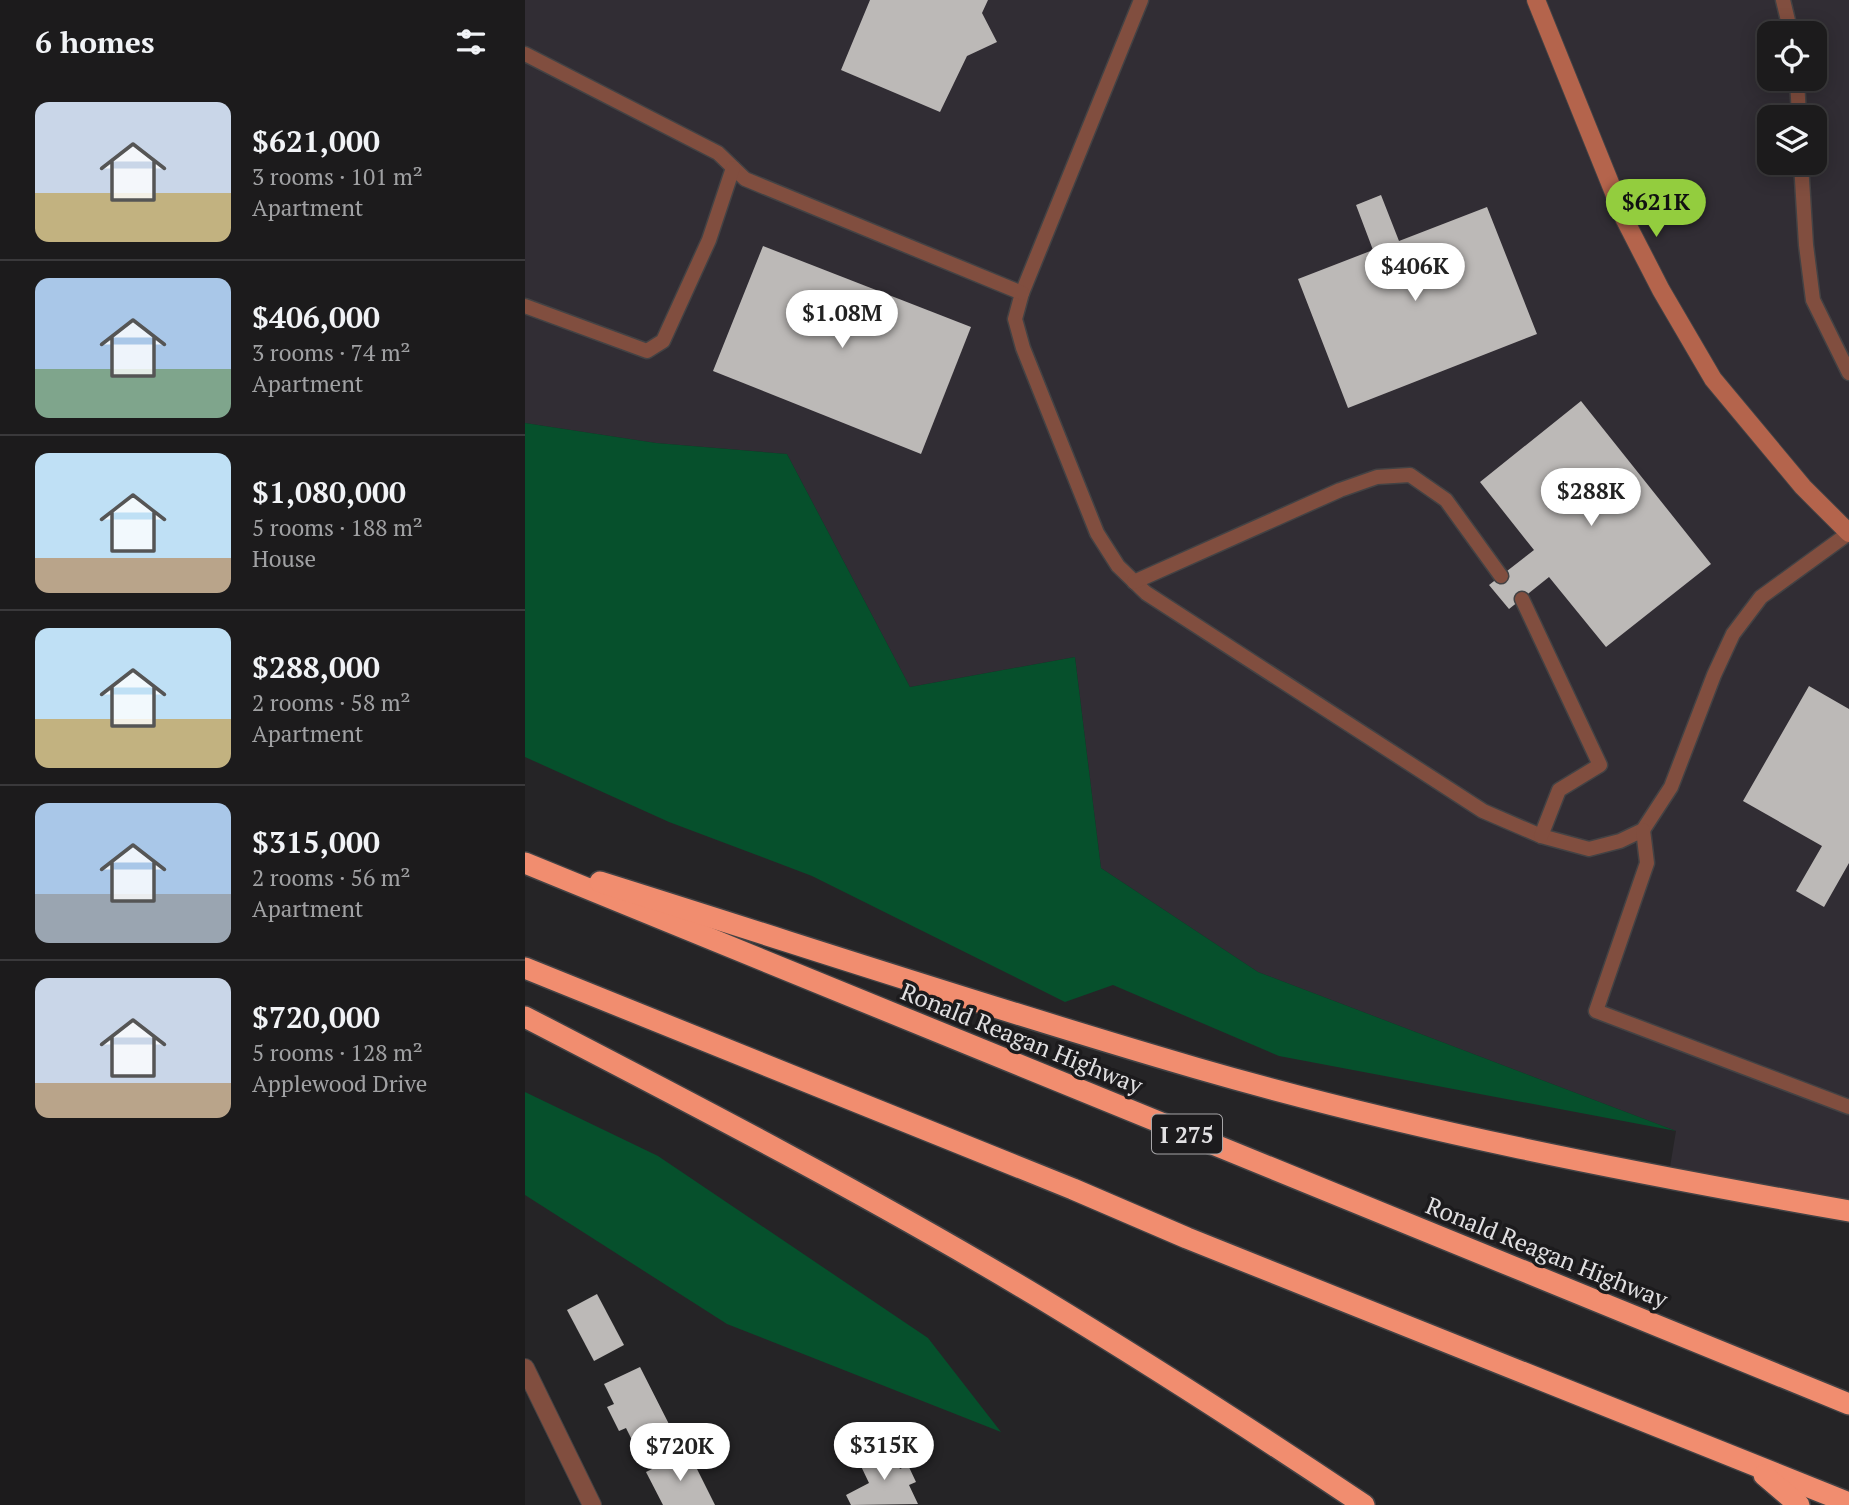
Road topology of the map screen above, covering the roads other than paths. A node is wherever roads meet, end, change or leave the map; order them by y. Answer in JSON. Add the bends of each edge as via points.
{"nodes":[{"id":1,"x":1141,"y":0,"type":"edge"},
{"id":2,"x":1535,"y":0,"type":"edge"},
{"id":3,"x":1783,"y":0,"type":"edge"},
{"id":4,"x":1788,"y":21,"type":"edge"},
{"id":5,"x":525,"y":54,"type":"edge"},
{"id":6,"x":733,"y":168,"type":"junction"},
{"id":7,"x":1802,"y":175,"type":"edge"},
{"id":8,"x":1022,"y":293,"type":"junction"},
{"id":9,"x":525,"y":306,"type":"edge"},
{"id":10,"x":1847,"y":365,"type":"edge"},
{"id":11,"x":1849,"y":532,"type":"edge"},
{"id":12,"x":1501,"y":576,"type":"dead end"},
{"id":13,"x":1134,"y":582,"type":"junction"},
{"id":14,"x":1522,"y":599,"type":"dead end"},
{"id":15,"x":1643,"y":830,"type":"junction"},
{"id":16,"x":1541,"y":836,"type":"junction"},
{"id":17,"x":525,"y":858,"type":"edge"},
{"id":18,"x":525,"y":863,"type":"edge"},
{"id":19,"x":525,"y":968,"type":"edge"},
{"id":20,"x":525,"y":1017,"type":"edge"},
{"id":21,"x":1849,"y":1107,"type":"edge"},
{"id":22,"x":1849,"y":1211,"type":"edge"},
{"id":23,"x":525,"y":1368,"type":"edge"},
{"id":24,"x":1849,"y":1404,"type":"edge"},
{"id":25,"x":1749,"y":1462,"type":"junction"},
{"id":26,"x":1849,"y":1503,"type":"edge"},
{"id":27,"x":592,"y":1505,"type":"edge"},
{"id":28,"x":1364,"y":1505,"type":"edge"},
{"id":29,"x":1799,"y":1505,"type":"edge"}],
"edges":[{"from":1,"to":8,"type":"lane"},
{"from":2,"to":11,"type":"street","via":[[1625,220],[1713,379],[1803,487]]},
{"from":3,"to":4,"type":"lane"},
{"from":5,"to":6,"type":"lane","via":[[718,153]]},
{"from":6,"to":8,"type":"lane","via":[[745,179]]},
{"from":6,"to":9,"type":"lane","via":[[709,240],[663,341],[647,351]]},
{"from":7,"to":10,"type":"lane","via":[[1814,300]]},
{"from":8,"to":13,"type":"lane","via":[[1015,319],[1023,348],[1097,533]]},
{"from":11,"to":15,"type":"lane","via":[[1761,597],[1733,635],[1671,787]]},
{"from":12,"to":13,"type":"lane","via":[[1446,500],[1410,475],[1377,477],[1340,490]]},
{"from":13,"to":16,"type":"lane","via":[[1483,811]]},
{"from":14,"to":16,"type":"lane","via":[[1600,765],[1559,790]]},
{"from":15,"to":16,"type":"lane","via":[[1589,849]]},
{"from":15,"to":21,"type":"lane","via":[[1647,863],[1596,1011]]},
{"from":17,"to":22,"type":"highway","via":[[1198,1069],[1451,1134]]},
{"from":18,"to":24,"type":"highway","name":"Ronald Reagan Highway","number":"I 275"},
{"from":19,"to":25,"type":"highway"},
{"from":20,"to":28,"type":"highway","via":[[753,1135],[1041,1298]]},
{"from":23,"to":27,"type":"street"},
{"from":25,"to":26,"type":"highway"},
{"from":25,"to":29,"type":"highway"}]}
